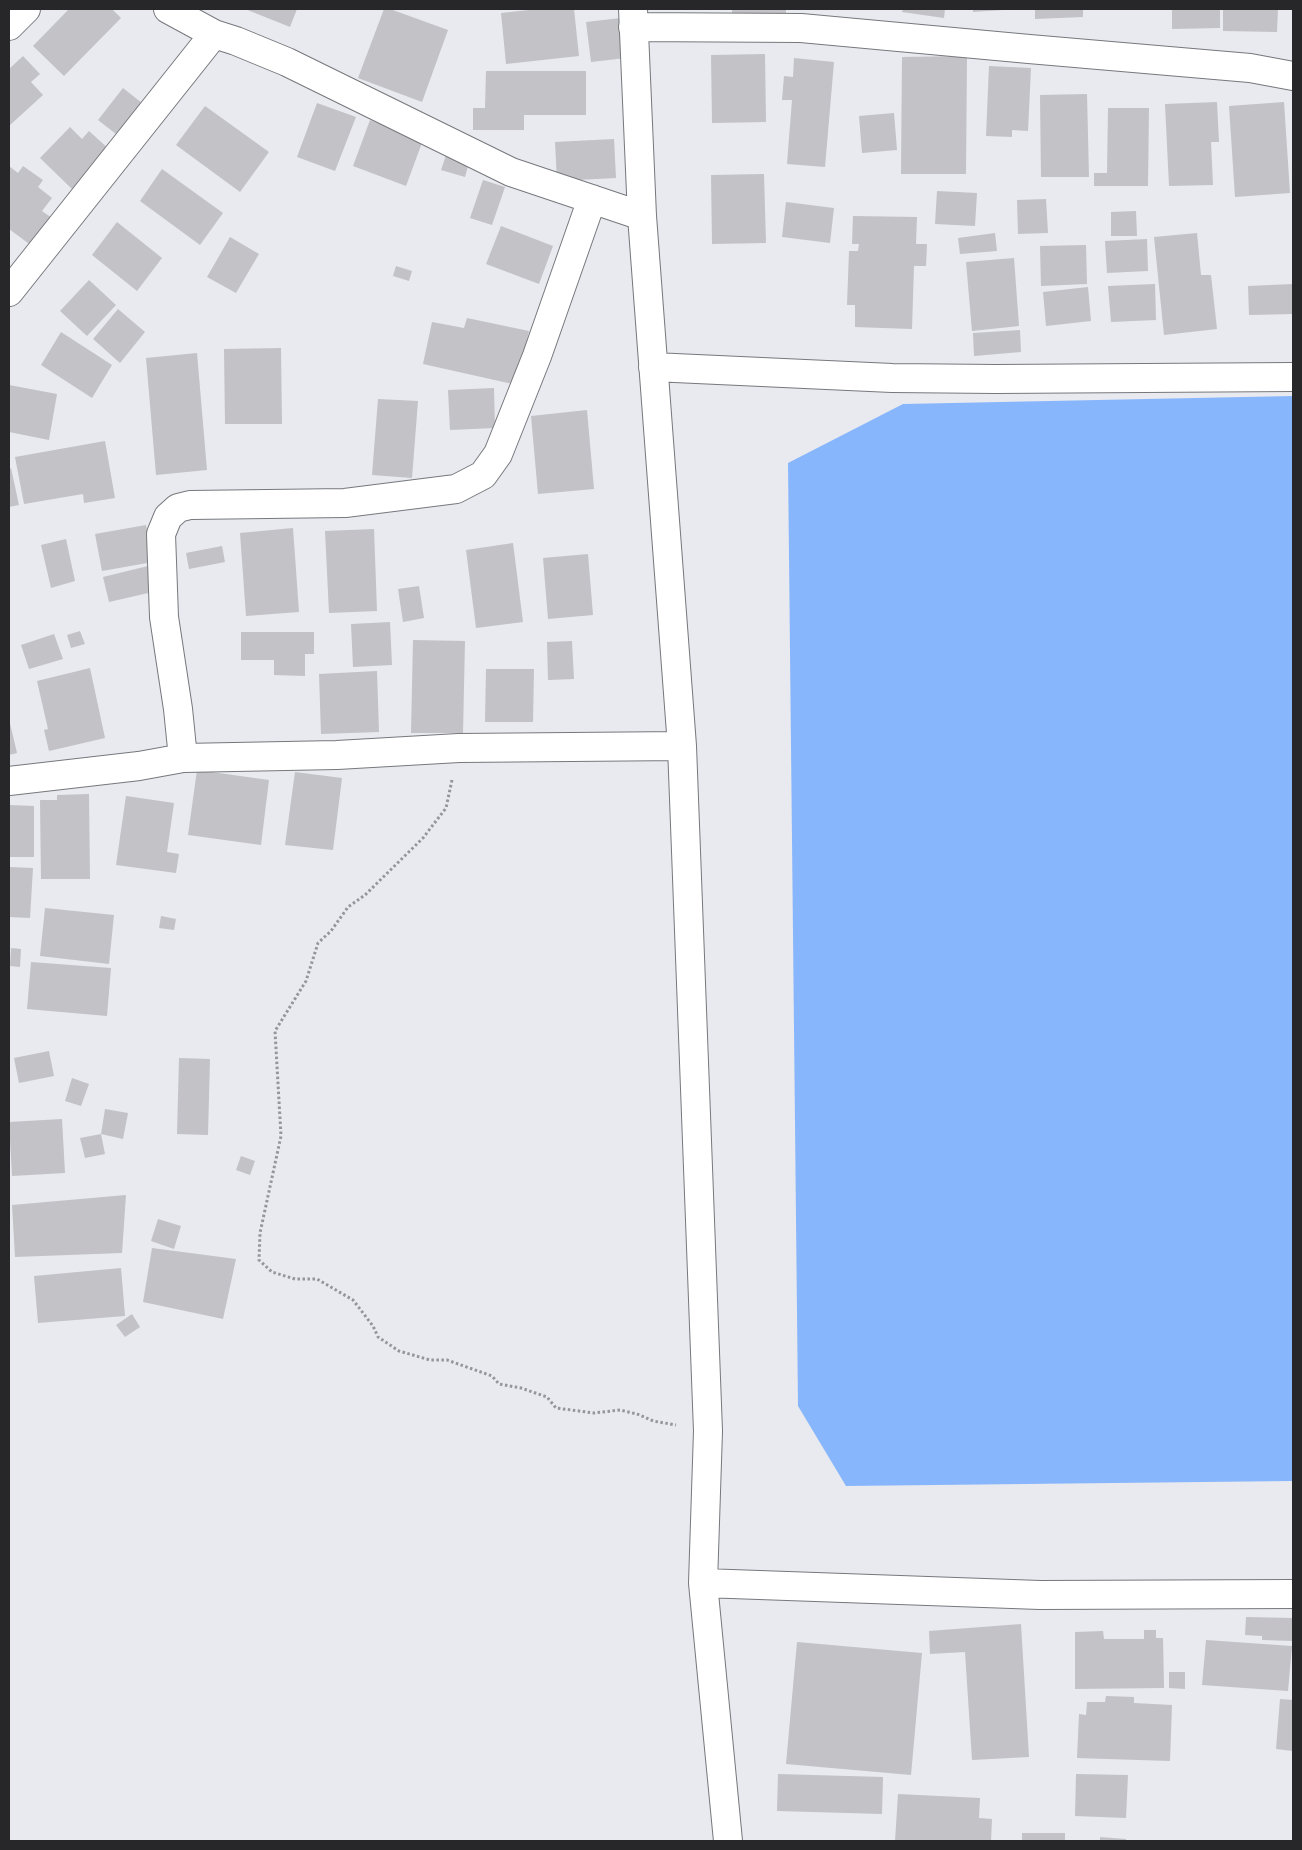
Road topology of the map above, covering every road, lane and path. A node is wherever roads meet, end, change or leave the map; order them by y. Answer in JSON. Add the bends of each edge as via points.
{"nodes":[{"id":1,"x":26,"y":9,"type":"edge"},
{"id":2,"x":168,"y":9,"type":"edge"},
{"id":3,"x":633,"y":18,"type":"edge"},
{"id":4,"x":9,"y":26,"type":"edge"},
{"id":5,"x":214,"y":34,"type":"junction"},
{"id":6,"x":1293,"y":76,"type":"edge"},
{"id":7,"x":592,"y":199,"type":"junction"},
{"id":8,"x":642,"y":216,"type":"junction"},
{"id":9,"x":9,"y":292,"type":"edge"},
{"id":10,"x":653,"y":368,"type":"junction"},
{"id":11,"x":1293,"y":377,"type":"edge"},
{"id":12,"x":682,"y":746,"type":"junction"},
{"id":13,"x":459,"y":748,"type":"junction"},
{"id":14,"x":183,"y":758,"type":"junction"},
{"id":15,"x":9,"y":781,"type":"edge"},
{"id":16,"x":708,"y":1431,"type":"junction"},
{"id":17,"x":703,"y":1583,"type":"junction"},
{"id":18,"x":1293,"y":1594,"type":"edge"},
{"id":19,"x":728,"y":1841,"type":"edge"}],
"edges":[{"from":1,"to":4,"type":"street"},
{"from":2,"to":5,"type":"street"},
{"from":3,"to":6,"type":"street","via":[[920,38],[1250,68]]},
{"from":3,"to":8,"type":"street"},
{"from":5,"to":7,"type":"street","via":[[286,62],[511,172]]},
{"from":5,"to":9,"type":"street"},
{"from":7,"to":8,"type":"street"},
{"from":7,"to":14,"type":"street","via":[[513,418],[498,454],[483,475],[456,489],[345,503],[190,505],[178,508],[168,518],[161,534],[164,617]]},
{"from":8,"to":10,"type":"street"},
{"from":10,"to":11,"type":"street","via":[[892,378]]},
{"from":10,"to":12,"type":"street"},
{"from":12,"to":13,"type":"street"},
{"from":12,"to":16,"type":"street"},
{"from":13,"to":14,"type":"street","via":[[337,756]]},
{"from":13,"to":16,"type":"path","via":[[446,808],[423,838],[365,895],[348,907],[318,943],[306,981],[274,1031],[281,1136],[260,1233],[259,1260],[272,1272],[295,1279],[317,1279],[353,1300],[378,1337],[399,1351],[430,1360],[447,1360],[492,1376],[499,1384],[547,1397],[556,1408],[594,1414],[620,1410],[653,1421]]},
{"from":14,"to":15,"type":"street"},
{"from":16,"to":17,"type":"street"},
{"from":17,"to":18,"type":"street","via":[[1040,1595]]},
{"from":17,"to":19,"type":"street"}]}
